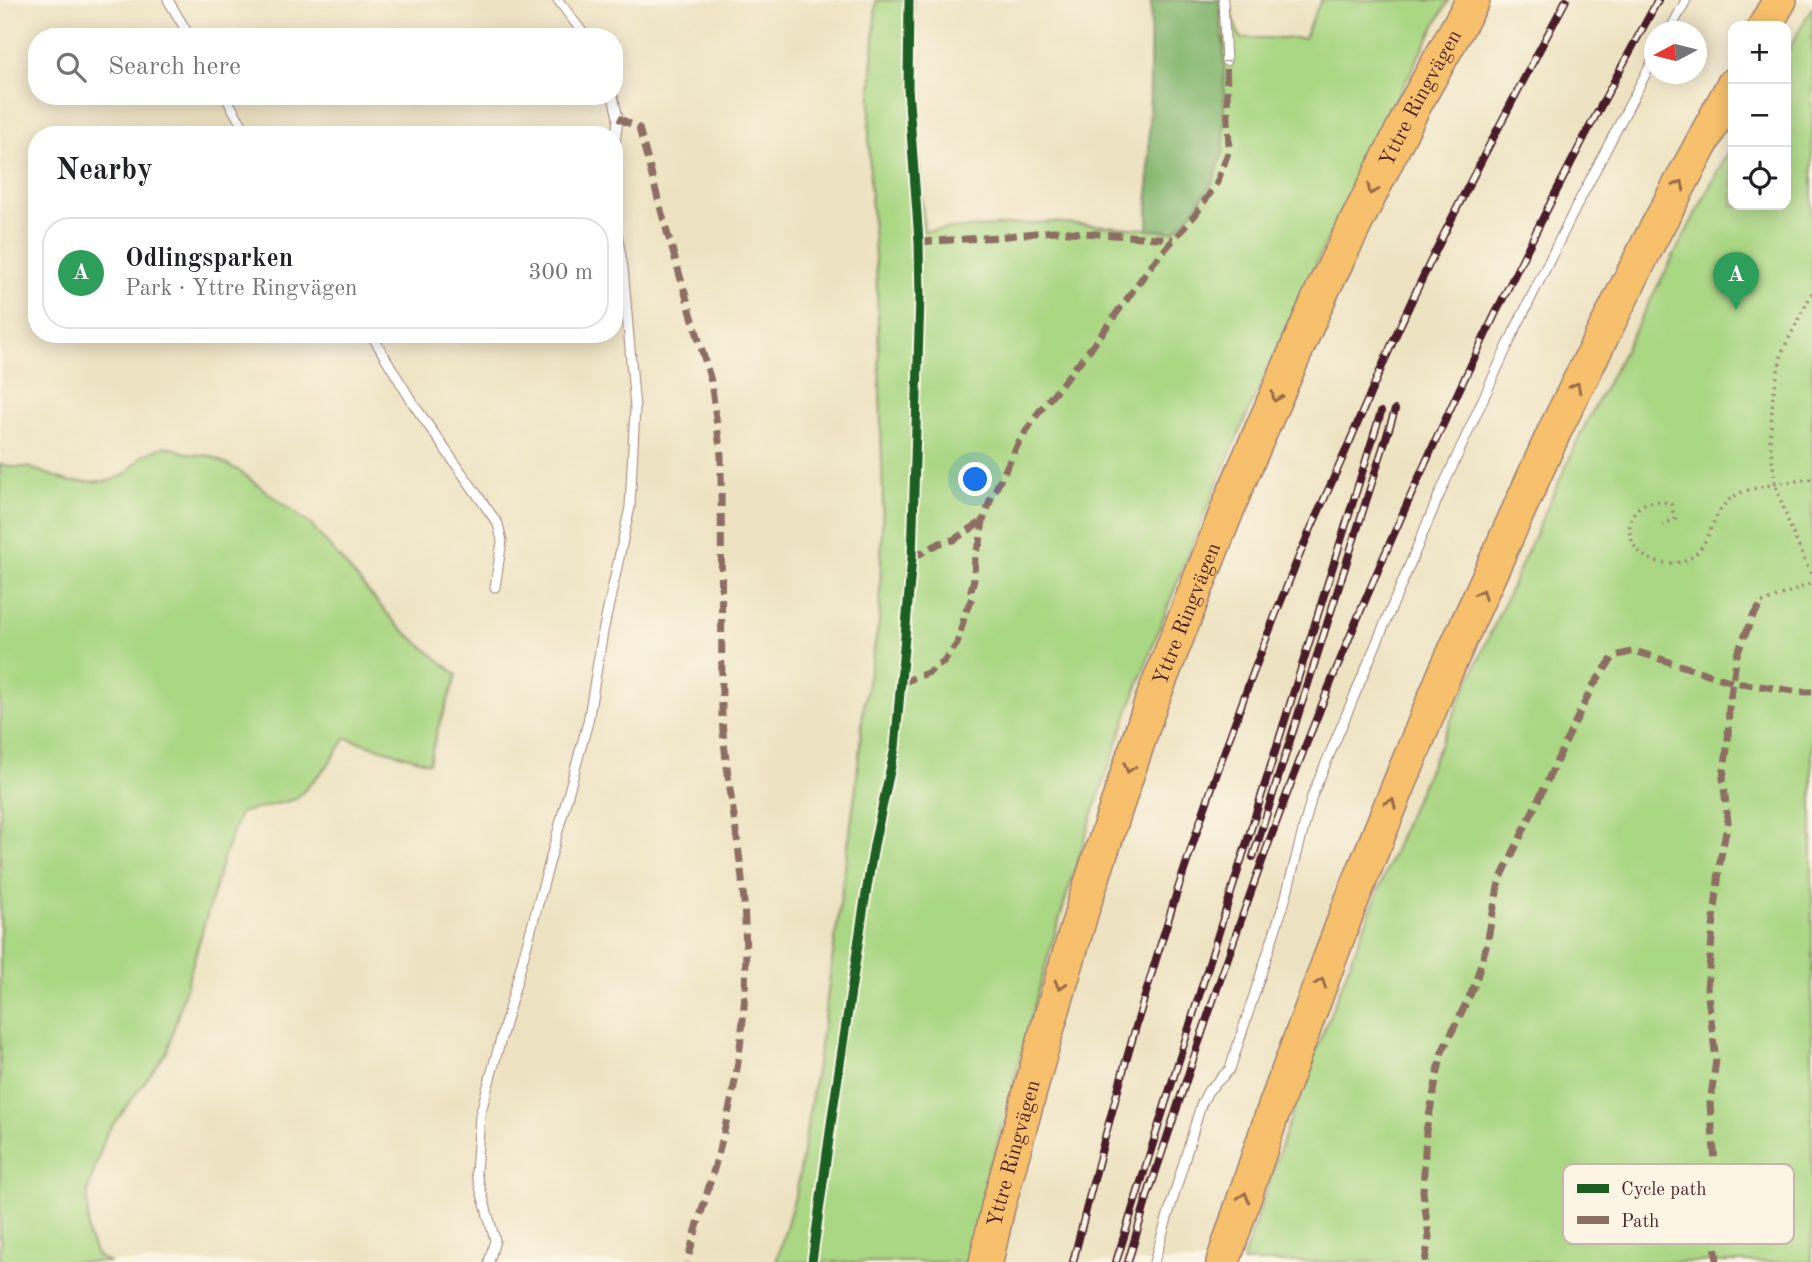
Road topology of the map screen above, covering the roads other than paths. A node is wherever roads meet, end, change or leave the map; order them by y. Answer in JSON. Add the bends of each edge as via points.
{"nodes":[{"id":1,"x":168,"y":0,"type":"edge"},
{"id":2,"x":558,"y":0,"type":"edge"},
{"id":3,"x":1223,"y":0,"type":"edge"},
{"id":4,"x":1473,"y":0,"type":"edge"},
{"id":5,"x":1686,"y":0,"type":"edge"},
{"id":6,"x":1780,"y":0,"type":"edge"},
{"id":7,"x":1675,"y":21,"type":"edge"},
{"id":8,"x":1768,"y":21,"type":"edge"},
{"id":9,"x":185,"y":28,"type":"edge"},
{"id":10,"x":579,"y":28,"type":"edge"},
{"id":11,"x":1226,"y":61,"type":"dead end"},
{"id":12,"x":1644,"y":77,"type":"edge"},
{"id":13,"x":1728,"y":94,"type":"edge"},
{"id":14,"x":230,"y":105,"type":"edge"},
{"id":15,"x":615,"y":105,"type":"edge"},
{"id":16,"x":243,"y":126,"type":"edge"},
{"id":17,"x":617,"y":126,"type":"edge"},
{"id":18,"x":623,"y":267,"type":"edge"},
{"id":19,"x":376,"y":343,"type":"edge"},
{"id":20,"x":495,"y":587,"type":"dead end"},
{"id":21,"x":489,"y":1262,"type":"edge"},
{"id":22,"x":986,"y":1262,"type":"edge"},
{"id":23,"x":1154,"y":1262,"type":"edge"},
{"id":24,"x":1223,"y":1262,"type":"edge"}],
"edges":[{"from":1,"to":9,"type":"lane"},
{"from":2,"to":10,"type":"lane"},
{"from":3,"to":11,"type":"lane"},
{"from":4,"to":22,"type":"highway","name":"Yttre Ringvägen","one_way":true,"via":[[1414,106],[1323,289],[1236,488],[1151,703],[1084,904]]},
{"from":5,"to":7,"type":"lane"},
{"from":6,"to":8,"type":"highway"},
{"from":12,"to":23,"type":"lane","via":[[1513,334],[1353,696],[1312,796],[1285,900],[1230,1069],[1201,1105]]},
{"from":24,"to":13,"type":"highway","one_way":true,"via":[[1353,897],[1444,675],[1555,430]]},
{"from":14,"to":16,"type":"lane"},
{"from":15,"to":17,"type":"lane"},
{"from":18,"to":21,"type":"lane","via":[[635,408],[629,507],[588,722],[481,1115],[476,1173],[495,1240]]},
{"from":19,"to":20,"type":"lane","via":[[498,524],[502,541]]}]}
